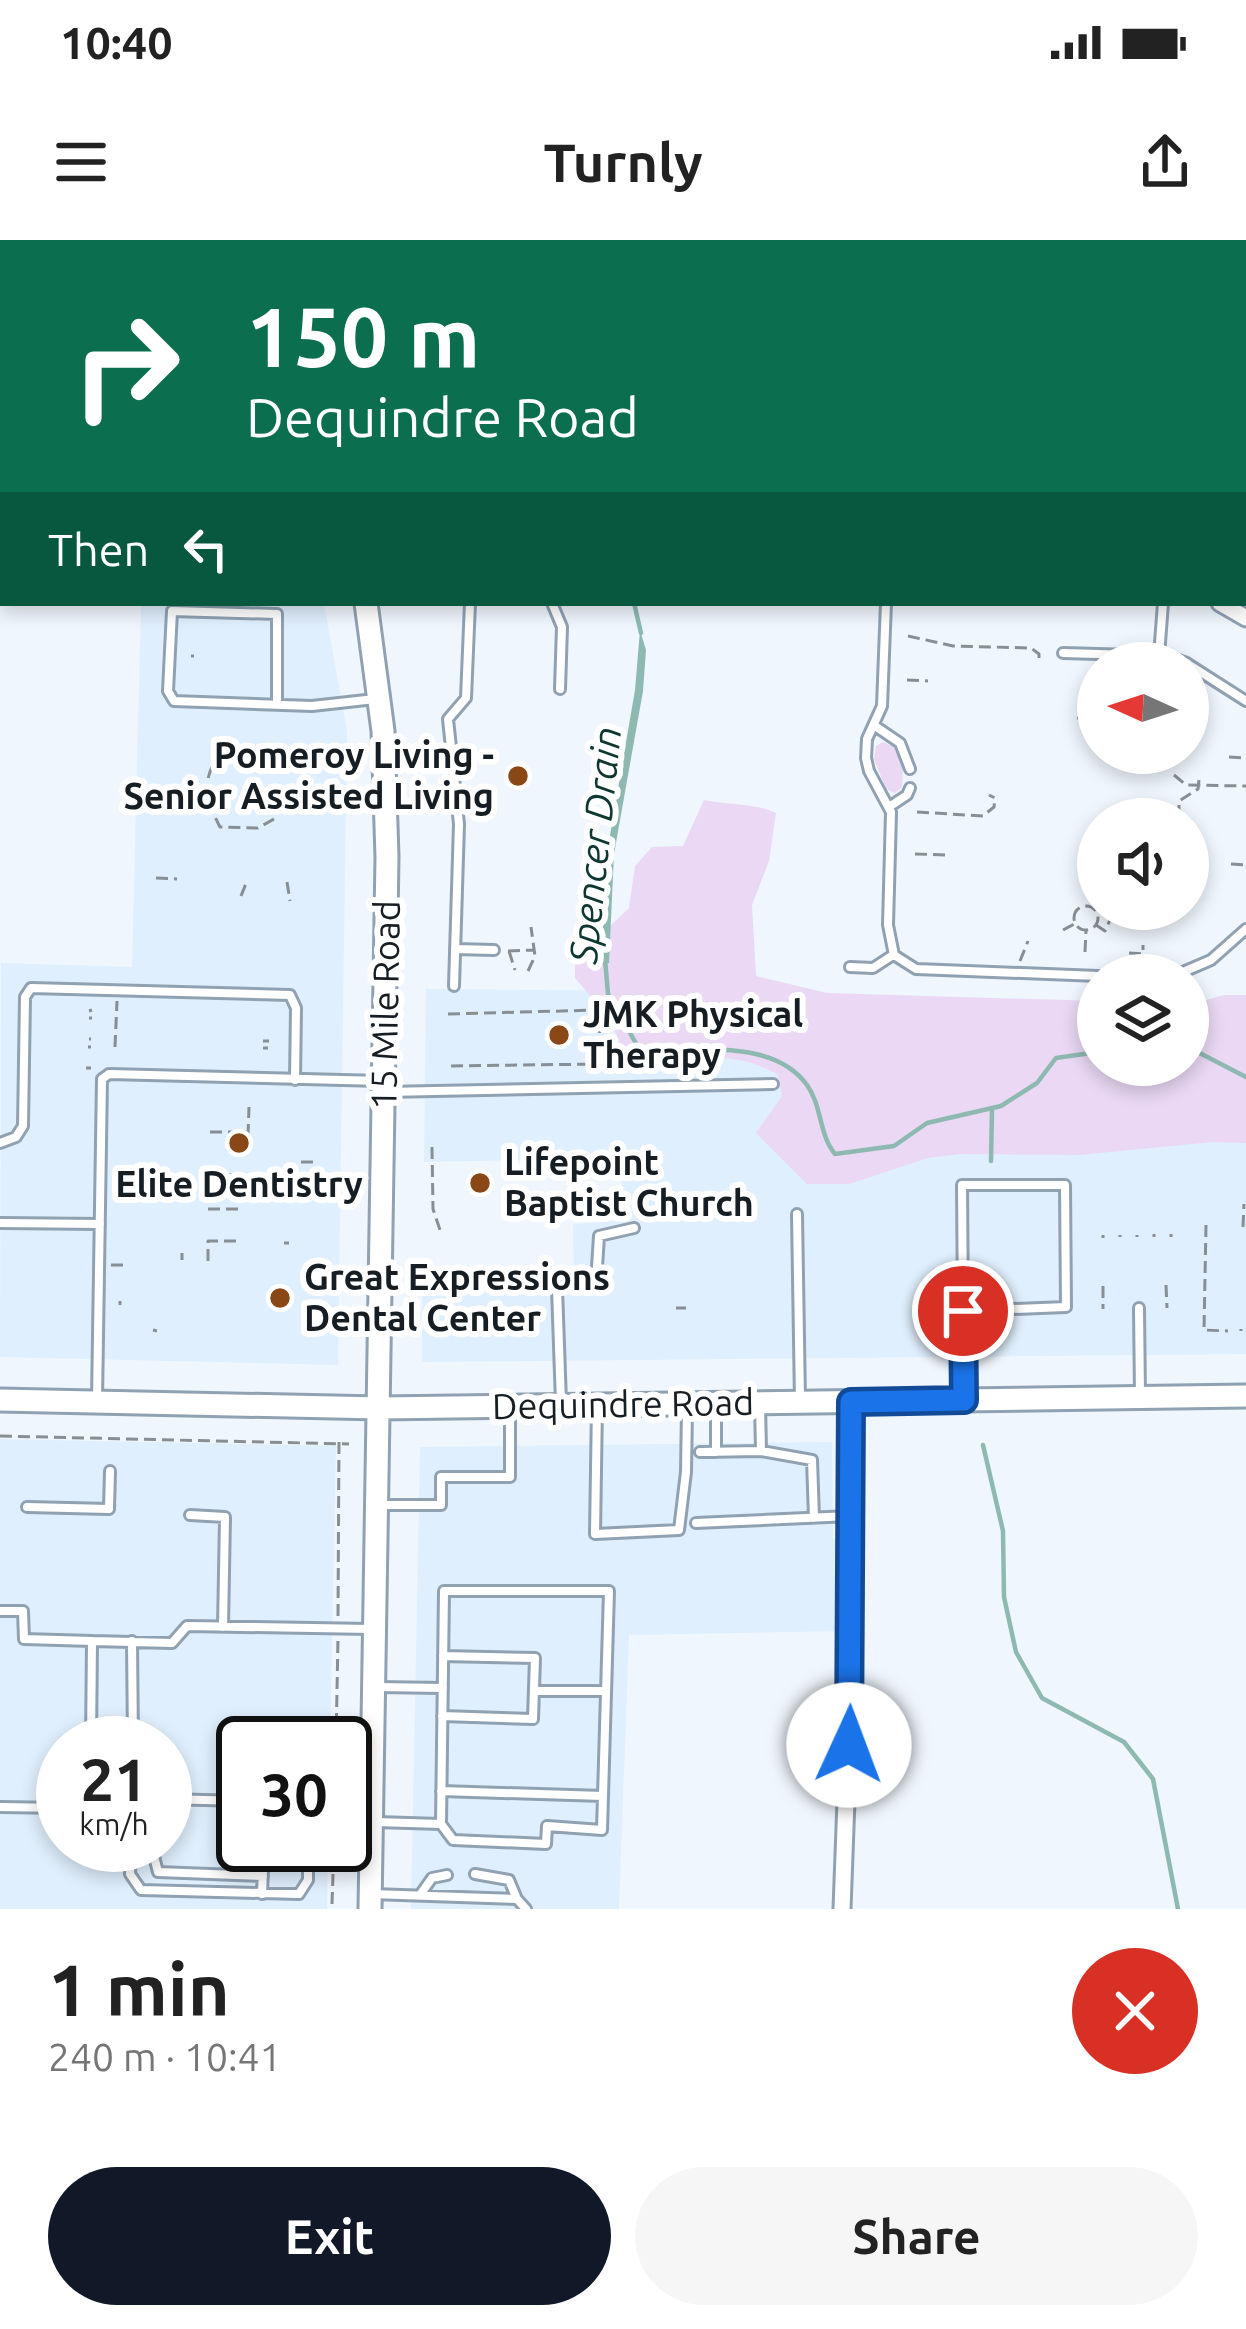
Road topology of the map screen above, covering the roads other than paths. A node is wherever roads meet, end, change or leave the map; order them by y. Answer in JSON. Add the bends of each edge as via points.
{"nodes":[{"id":1,"x":366,"y":606,"type":"edge"},
{"id":2,"x":470,"y":606,"type":"edge"},
{"id":3,"x":553,"y":606,"type":"edge"},
{"id":4,"x":886,"y":606,"type":"edge"},
{"id":5,"x":1163,"y":606,"type":"edge"},
{"id":6,"x":1160,"y":642,"type":"edge"},
{"id":7,"x":1063,"y":653,"type":"dead end"},
{"id":8,"x":1077,"y":653,"type":"edge"},
{"id":9,"x":1209,"y":677,"type":"edge"},
{"id":10,"x":560,"y":689,"type":"dead end"},
{"id":11,"x":380,"y":699,"type":"junction"},
{"id":12,"x":1246,"y":700,"type":"edge"},
{"id":13,"x":278,"y":704,"type":"junction"},
{"id":14,"x":875,"y":726,"type":"junction"},
{"id":15,"x":910,"y":769,"type":"dead end"},
{"id":16,"x":910,"y":788,"type":"dead end"},
{"id":17,"x":890,"y":807,"type":"junction"},
{"id":18,"x":1246,"y":929,"type":"edge"},
{"id":19,"x":455,"y":949,"type":"junction"},
{"id":20,"x":494,"y":950,"type":"road end"},
{"id":21,"x":894,"y":955,"type":"junction"},
{"id":22,"x":1209,"y":961,"type":"edge"},
{"id":23,"x":850,"y":967,"type":"dead end"},
{"id":24,"x":1077,"y":975,"type":"edge"},
{"id":25,"x":454,"y":986,"type":"dead end"},
{"id":26,"x":295,"y":1080,"type":"junction"},
{"id":27,"x":773,"y":1084,"type":"dead end"},
{"id":28,"x":384,"y":1087,"type":"junction"},
{"id":29,"x":0,"y":1143,"type":"edge"},
{"id":30,"x":797,"y":1214,"type":"dead end"},
{"id":31,"x":0,"y":1223,"type":"edge"},
{"id":32,"x":100,"y":1224,"type":"junction"},
{"id":33,"x":634,"y":1228,"type":"dead end"},
{"id":34,"x":1139,"y":1308,"type":"dead end"},
{"id":35,"x":963,"y":1311,"type":"junction"},
{"id":36,"x":1246,"y":1396,"type":"edge"},
{"id":37,"x":1140,"y":1398,"type":"junction"},
{"id":38,"x":0,"y":1400,"type":"edge"},
{"id":39,"x":964,"y":1400,"type":"junction"},
{"id":40,"x":97,"y":1401,"type":"junction"},
{"id":41,"x":800,"y":1402,"type":"junction"},
{"id":42,"x":851,"y":1402,"type":"junction"},
{"id":43,"x":716,"y":1403,"type":"junction"},
{"id":44,"x":760,"y":1403,"type":"junction"},
{"id":45,"x":687,"y":1404,"type":"junction"},
{"id":46,"x":561,"y":1405,"type":"junction"},
{"id":47,"x":597,"y":1405,"type":"junction"},
{"id":48,"x":510,"y":1406,"type":"junction"},
{"id":49,"x":380,"y":1408,"type":"junction"},
{"id":50,"x":761,"y":1451,"type":"junction"},
{"id":51,"x":700,"y":1452,"type":"dead end"},
{"id":52,"x":716,"y":1452,"type":"junction"},
{"id":53,"x":110,"y":1472,"type":"dead end"},
{"id":54,"x":379,"y":1505,"type":"junction"},
{"id":55,"x":27,"y":1507,"type":"dead end"},
{"id":56,"x":190,"y":1515,"type":"dead end"},
{"id":57,"x":852,"y":1516,"type":"junction"},
{"id":58,"x":814,"y":1518,"type":"junction"},
{"id":59,"x":696,"y":1522,"type":"dead end"},
{"id":60,"x":0,"y":1611,"type":"edge"},
{"id":61,"x":223,"y":1627,"type":"junction"},
{"id":62,"x":376,"y":1630,"type":"junction"},
{"id":63,"x":92,"y":1641,"type":"junction"},
{"id":64,"x":132,"y":1641,"type":"junction"},
{"id":65,"x":443,"y":1656,"type":"junction"},
{"id":66,"x":375,"y":1687,"type":"junction"},
{"id":67,"x":443,"y":1688,"type":"junction"},
{"id":68,"x":534,"y":1690,"type":"junction"},
{"id":69,"x":606,"y":1691,"type":"junction"},
{"id":70,"x":91,"y":1716,"type":"edge"},
{"id":71,"x":133,"y":1716,"type":"edge"},
{"id":72,"x":442,"y":1716,"type":"junction"},
{"id":73,"x":441,"y":1791,"type":"junction"},
{"id":74,"x":603,"y":1796,"type":"junction"},
{"id":75,"x":0,"y":1807,"type":"edge"},
{"id":76,"x":36,"y":1808,"type":"edge"},
{"id":77,"x":372,"y":1812,"type":"joint"},
{"id":78,"x":441,"y":1824,"type":"junction"},
{"id":79,"x":130,"y":1872,"type":"edge"},
{"id":80,"x":158,"y":1872,"type":"edge"},
{"id":81,"x":263,"y":1872,"type":"edge"},
{"id":82,"x":308,"y":1872,"type":"edge"},
{"id":83,"x":475,"y":1874,"type":"dead end"},
{"id":84,"x":447,"y":1875,"type":"dead end"},
{"id":85,"x":263,"y":1876,"type":"junction"},
{"id":86,"x":262,"y":1894,"type":"junction"},
{"id":87,"x":420,"y":1895,"type":"junction"},
{"id":88,"x":461,"y":1897,"type":"junction"},
{"id":89,"x":517,"y":1899,"type":"junction"},
{"id":90,"x":370,"y":1901,"type":"edge"},
{"id":91,"x":461,"y":1909,"type":"edge"},
{"id":92,"x":526,"y":1909,"type":"edge"},
{"id":93,"x":842,"y":1909,"type":"edge"}],
"edges":[{"from":1,"to":11,"type":"main road","name":"15 Mile Road"},
{"from":2,"to":19,"type":"lane","via":[[466,698],[448,719],[459,824]]},
{"from":3,"to":10,"type":"lane","via":[[562,627]]},
{"from":4,"to":14,"type":"lane"},
{"from":5,"to":6,"type":"lane"},
{"from":7,"to":8,"type":"lane"},
{"from":9,"to":12,"type":"lane"},
{"from":11,"to":13,"type":"lane"},
{"from":11,"to":28,"type":"main road","name":"15 Mile Road"},
{"from":13,"to":13,"type":"lane","via":[[170,699],[172,611],[277,614]]},
{"from":14,"to":15,"type":"lane","via":[[895,737]]},
{"from":14,"to":17,"type":"lane","via":[[866,758]]},
{"from":16,"to":17,"type":"lane"},
{"from":17,"to":21,"type":"lane"},
{"from":18,"to":22,"type":"lane"},
{"from":19,"to":20,"type":"lane"},
{"from":19,"to":25,"type":"lane"},
{"from":21,"to":23,"type":"lane","via":[[873,968]]},
{"from":21,"to":24,"type":"lane","via":[[916,969]]},
{"from":26,"to":28,"type":"lane"},
{"from":26,"to":29,"type":"lane","via":[[290,995],[31,988],[23,1126]]},
{"from":26,"to":32,"type":"lane","via":[[102,1079]]},
{"from":27,"to":28,"type":"lane"},
{"from":28,"to":49,"type":"main road","name":"15 Mile Road"},
{"from":30,"to":41,"type":"lane"},
{"from":31,"to":32,"type":"lane"},
{"from":32,"to":40,"type":"lane"},
{"from":33,"to":46,"type":"lane","via":[[599,1236],[596,1283],[557,1288]]},
{"from":34,"to":37,"type":"lane"},
{"from":35,"to":35,"type":"lane","via":[[1066,1307],[1065,1185],[962,1185]]},
{"from":35,"to":39,"type":"lane"},
{"from":36,"to":37,"type":"main road","name":"Dequindre Road"},
{"from":37,"to":39,"type":"main road","name":"Dequindre Road"},
{"from":38,"to":40,"type":"main road","name":"Dequindre Road"},
{"from":39,"to":42,"type":"main road","name":"Dequindre Road"},
{"from":40,"to":49,"type":"main road","name":"Dequindre Road"},
{"from":41,"to":42,"type":"main road","name":"Dequindre Road"},
{"from":41,"to":44,"type":"main road","name":"Dequindre Road"},
{"from":42,"to":57,"type":"street"},
{"from":43,"to":44,"type":"main road","name":"Dequindre Road"},
{"from":43,"to":45,"type":"main road","name":"Dequindre Road"},
{"from":43,"to":52,"type":"lane"},
{"from":44,"to":50,"type":"lane"},
{"from":45,"to":47,"type":"main road","name":"Dequindre Road"},
{"from":45,"to":47,"type":"lane","via":[[679,1529],[595,1534]]},
{"from":46,"to":47,"type":"main road","name":"Dequindre Road"},
{"from":46,"to":48,"type":"main road","name":"Dequindre Road"},
{"from":48,"to":49,"type":"main road","name":"Dequindre Road"},
{"from":48,"to":54,"type":"lane","via":[[510,1477],[441,1477],[441,1505]]},
{"from":49,"to":54,"type":"main road","name":"15 Mile Road"},
{"from":50,"to":52,"type":"lane"},
{"from":50,"to":58,"type":"lane","via":[[812,1460]]},
{"from":51,"to":52,"type":"lane"},
{"from":53,"to":55,"type":"lane","via":[[109,1509]]},
{"from":54,"to":62,"type":"main road","name":"15 Mile Road"},
{"from":56,"to":61,"type":"lane","via":[[225,1517]]},
{"from":57,"to":58,"type":"lane"},
{"from":57,"to":93,"type":"street"},
{"from":58,"to":59,"type":"lane"},
{"from":60,"to":63,"type":"lane","via":[[23,1611],[24,1640]]},
{"from":61,"to":62,"type":"lane"},
{"from":61,"to":64,"type":"lane","via":[[187,1626],[172,1643]]},
{"from":62,"to":66,"type":"main road","name":"15 Mile Road"},
{"from":63,"to":64,"type":"lane"},
{"from":63,"to":70,"type":"lane"},
{"from":64,"to":71,"type":"lane"},
{"from":65,"to":67,"type":"lane"},
{"from":65,"to":68,"type":"lane","via":[[535,1658]]},
{"from":65,"to":69,"type":"lane","via":[[444,1592],[609,1591]]},
{"from":66,"to":67,"type":"lane"},
{"from":66,"to":77,"type":"main road","name":"15 Mile Road"},
{"from":67,"to":72,"type":"lane"},
{"from":68,"to":69,"type":"lane"},
{"from":68,"to":72,"type":"lane","via":[[533,1719]]},
{"from":69,"to":74,"type":"lane"},
{"from":72,"to":73,"type":"lane"},
{"from":73,"to":74,"type":"lane"},
{"from":73,"to":78,"type":"lane"},
{"from":74,"to":78,"type":"lane","via":[[602,1830],[547,1826],[546,1844],[453,1840]]},
{"from":75,"to":76,"type":"lane"},
{"from":77,"to":78,"type":"lane"},
{"from":79,"to":86,"type":"lane","via":[[141,1890]]},
{"from":80,"to":85,"type":"lane"},
{"from":81,"to":85,"type":"lane"},
{"from":82,"to":86,"type":"lane","via":[[299,1894]]},
{"from":83,"to":89,"type":"lane","via":[[508,1880]]},
{"from":84,"to":87,"type":"lane","via":[[432,1878]]},
{"from":85,"to":86,"type":"lane"},
{"from":87,"to":88,"type":"lane"},
{"from":87,"to":90,"type":"lane"},
{"from":88,"to":89,"type":"lane"},
{"from":88,"to":91,"type":"lane"},
{"from":89,"to":92,"type":"lane"}]}
